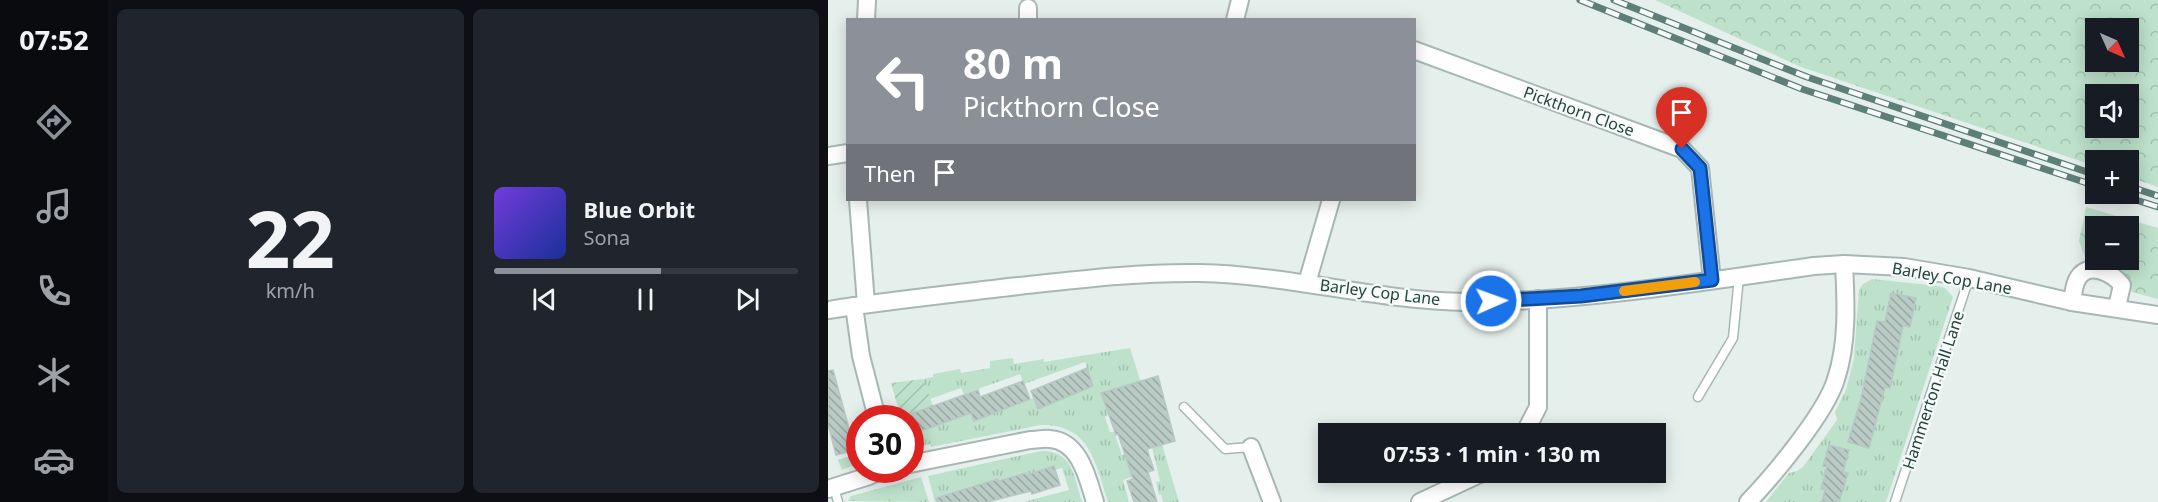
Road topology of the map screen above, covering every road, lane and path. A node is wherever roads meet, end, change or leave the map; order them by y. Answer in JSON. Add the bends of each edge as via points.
{"nodes":[{"id":1,"x":867,"y":0,"type":"edge"},
{"id":2,"x":1240,"y":0,"type":"edge"},
{"id":3,"x":866,"y":18,"type":"edge"},
{"id":4,"x":1235,"y":18,"type":"edge"},
{"id":5,"x":1416,"y":51,"type":"edge"},
{"id":6,"x":846,"y":153,"type":"edge"},
{"id":7,"x":828,"y":156,"type":"edge"},
{"id":8,"x":858,"y":201,"type":"edge"},
{"id":9,"x":1331,"y":201,"type":"edge"},
{"id":10,"x":1844,"y":264,"type":"junction"},
{"id":11,"x":1739,"y":277,"type":"junction"},
{"id":12,"x":1969,"y":278,"type":"junction"},
{"id":13,"x":1712,"y":280,"type":"junction"},
{"id":14,"x":1307,"y":283,"type":"junction"},
{"id":15,"x":1538,"y":299,"type":"junction"},
{"id":16,"x":2072,"y":302,"type":"junction"},
{"id":17,"x":860,"y":305,"type":"junction"},
{"id":18,"x":2118,"y":307,"type":"junction"},
{"id":19,"x":828,"y":310,"type":"edge"},
{"id":20,"x":2158,"y":315,"type":"edge"},
{"id":21,"x":1698,"y":397,"type":"dead end"},
{"id":22,"x":874,"y":405,"type":"edge"},
{"id":23,"x":1184,"y":407,"type":"dead end"},
{"id":24,"x":1530,"y":423,"type":"edge"},
{"id":25,"x":1251,"y":447,"type":"joint"},
{"id":26,"x":924,"y":461,"type":"edge"},
{"id":27,"x":853,"y":483,"type":"edge"},
{"id":28,"x":1461,"y":483,"type":"edge"},
{"id":29,"x":833,"y":492,"type":"edge"},
{"id":30,"x":1095,"y":502,"type":"edge"},
{"id":31,"x":1272,"y":502,"type":"edge"},
{"id":32,"x":1420,"y":502,"type":"edge"},
{"id":33,"x":1748,"y":502,"type":"edge"},
{"id":34,"x":1895,"y":502,"type":"edge"}],
"edges":[{"from":1,"to":3,"type":"street"},
{"from":2,"to":4,"type":"street"},
{"from":5,"to":13,"type":"street","name":"Pickthorn Close","via":[[1682,149],[1700,168]]},
{"from":6,"to":7,"type":"street"},
{"from":8,"to":17,"type":"street"},
{"from":9,"to":14,"type":"street"},
{"from":10,"to":11,"type":"street","name":"Barley Cop Lane"},
{"from":10,"to":12,"type":"street","name":"Barley Cop Lane","via":[[1904,267]]},
{"from":10,"to":33,"type":"street","via":[[1845,320],[1836,380],[1805,431]]},
{"from":11,"to":13,"type":"street","name":"Barley Cop Lane"},
{"from":11,"to":21,"type":"lane","via":[[1733,338]]},
{"from":12,"to":16,"type":"street","name":"Barley Cop Lane"},
{"from":12,"to":34,"type":"lane","name":"Hammerton Hall Lane"},
{"from":13,"to":15,"type":"street","name":"Barley Cop Lane"},
{"from":14,"to":15,"type":"street","name":"Barley Cop Lane","via":[[1433,301]]},
{"from":14,"to":17,"type":"street","name":"Barley Cop Lane","via":[[1227,274],[1161,273]]},
{"from":15,"to":24,"type":"street","via":[[1538,407]]},
{"from":16,"to":18,"type":"street","name":"Barley Cop Lane"},
{"from":16,"to":18,"type":"street","via":[[2078,278],[2086,271],[2101,270],[2115,276],[2122,285]]},
{"from":17,"to":19,"type":"street","name":"Barley Cop Lane"},
{"from":17,"to":22,"type":"street","via":[[861,356]]},
{"from":18,"to":20,"type":"street","name":"Barley Cop Lane"},
{"from":23,"to":25,"type":"lane","via":[[1225,448]]},
{"from":25,"to":31,"type":"street"},
{"from":26,"to":30,"type":"street","via":[[1030,440],[1058,440],[1081,461]]},
{"from":27,"to":29,"type":"street"},
{"from":28,"to":32,"type":"street"}]}
